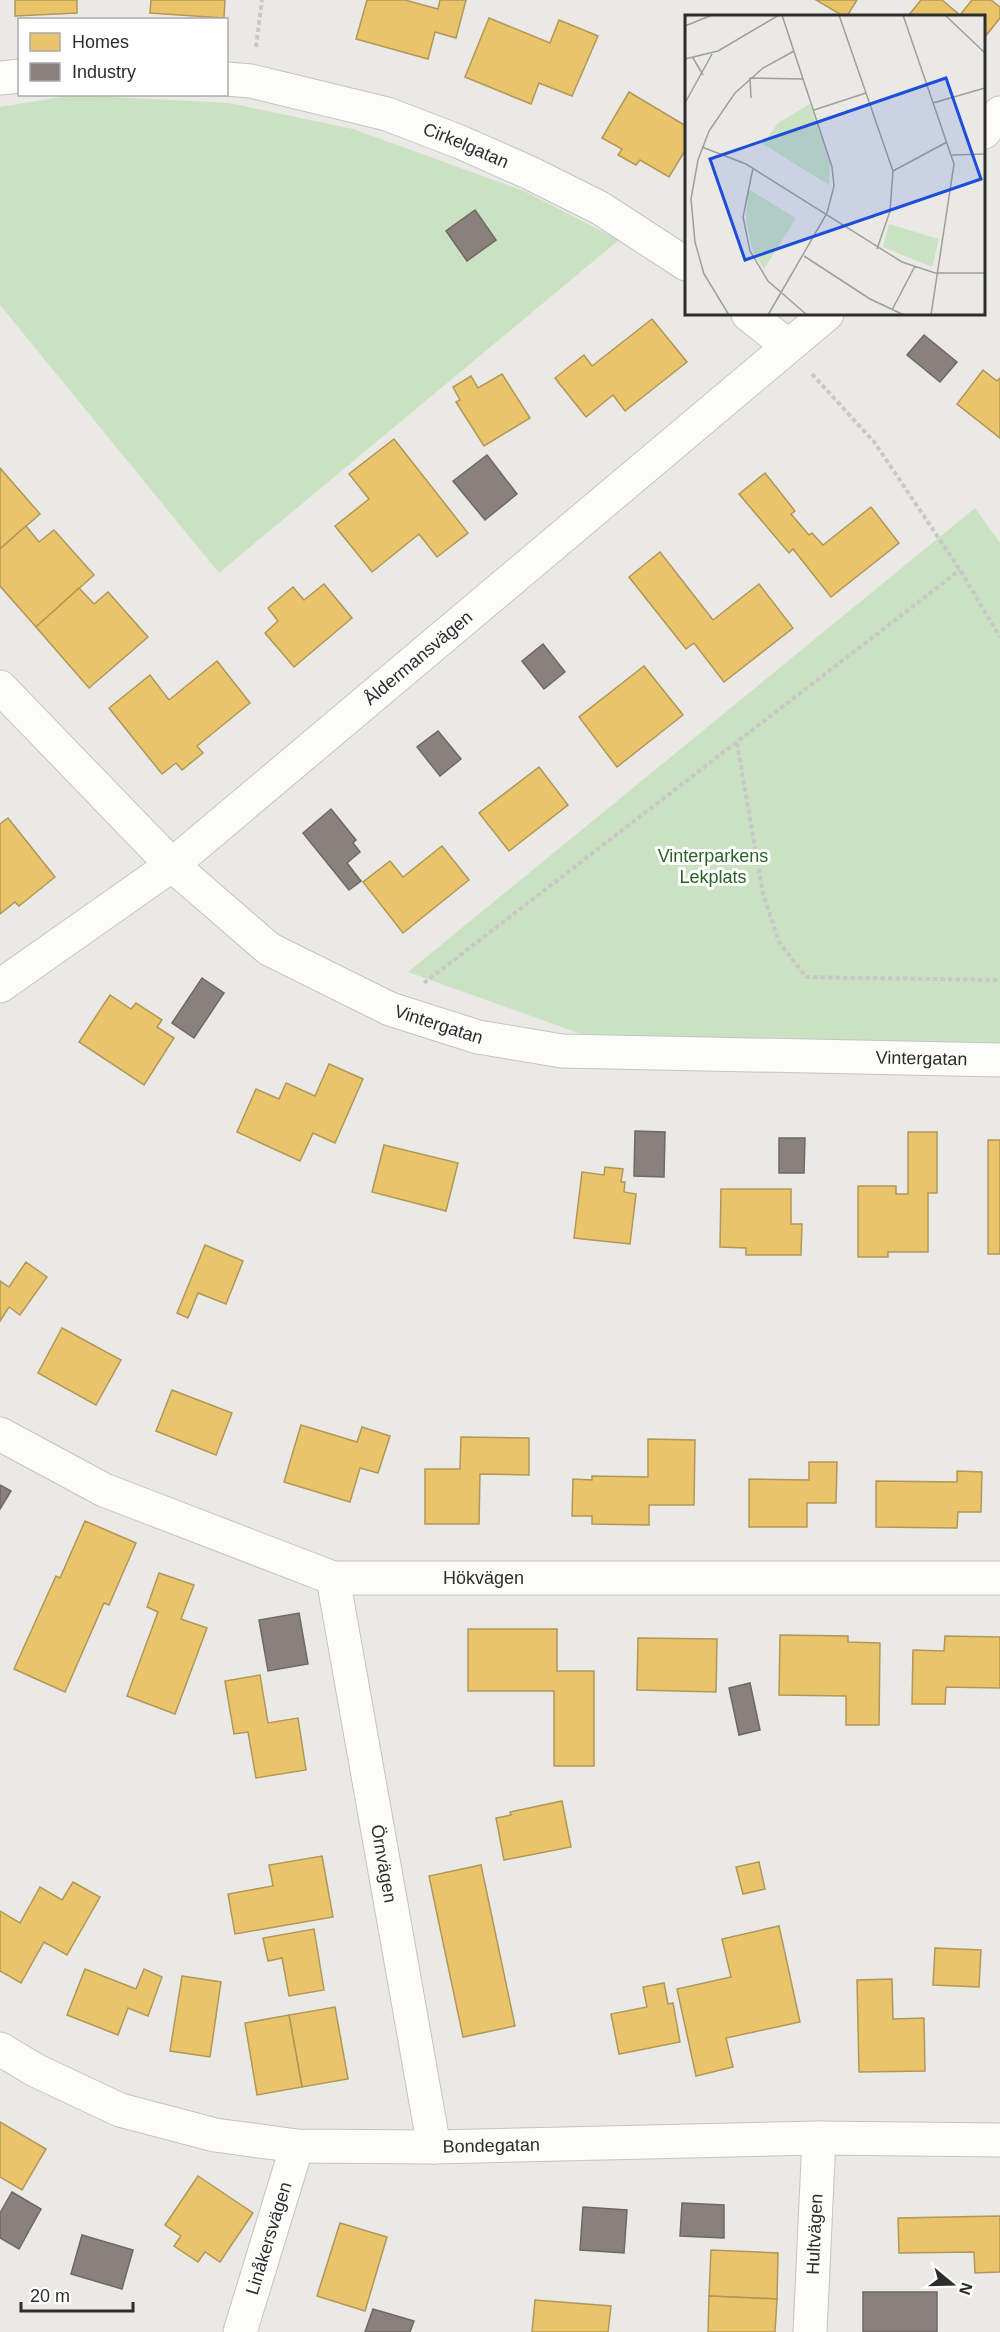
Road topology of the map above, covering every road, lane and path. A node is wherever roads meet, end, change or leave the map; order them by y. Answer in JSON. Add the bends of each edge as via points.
{"nodes":[{"id":1,"x":262,"y":0,"type":"edge"},
{"id":2,"x":18,"y":76,"type":"edge"},
{"id":3,"x":0,"y":78,"type":"edge"},
{"id":4,"x":239,"y":80,"type":"edge"},
{"id":5,"x":1000,"y":112,"type":"edge"},
{"id":6,"x":985,"y":131,"type":"edge"},
{"id":7,"x":685,"y":263,"type":"edge"},
{"id":8,"x":749,"y":315,"type":"edge"},
{"id":9,"x":826,"y":315,"type":"edge"},
{"id":10,"x":788,"y":346,"type":"junction"},
{"id":11,"x":960,"y":570,"type":"junction"},
{"id":12,"x":1000,"y":637,"type":"edge"},
{"id":13,"x":0,"y":687,"type":"edge"},
{"id":14,"x":737,"y":743,"type":"junction"},
{"id":15,"x":172,"y":865,"type":"junction"},
{"id":16,"x":1000,"y":980,"type":"edge"},
{"id":17,"x":0,"y":986,"type":"edge"},
{"id":18,"x":390,"y":1009,"type":"junction"},
{"id":19,"x":1000,"y":1060,"type":"edge"},
{"id":20,"x":0,"y":1434,"type":"edge"},
{"id":21,"x":333,"y":1578,"type":"junction"},
{"id":22,"x":1000,"y":1578,"type":"edge"},
{"id":23,"x":0,"y":2049,"type":"edge"},
{"id":24,"x":819,"y":2138,"type":"junction"},
{"id":25,"x":1000,"y":2140,"type":"edge"},
{"id":26,"x":297,"y":2146,"type":"junction"},
{"id":27,"x":434,"y":2146,"type":"junction"},
{"id":28,"x":240,"y":2332,"type":"edge"},
{"id":29,"x":810,"y":2332,"type":"edge"}],
"edges":[{"from":1,"to":4,"type":"path"},
{"from":2,"to":3,"type":"street"},
{"from":4,"to":7,"type":"street","name":"Cirkelgatan","via":[[387,114],[460,142],[600,208]]},
{"from":5,"to":6,"type":"street"},
{"from":8,"to":10,"type":"street"},
{"from":9,"to":10,"type":"street","name":"Åldermansvägen"},
{"from":10,"to":11,"type":"path","via":[[875,443]]},
{"from":10,"to":15,"type":"street","name":"Åldermansvägen"},
{"from":11,"to":12,"type":"path"},
{"from":11,"to":14,"type":"path"},
{"from":13,"to":15,"type":"street","name":"Vintergatan"},
{"from":14,"to":16,"type":"path","via":[[763,894],[779,942],[807,976]]},
{"from":14,"to":18,"type":"path"},
{"from":15,"to":17,"type":"street","name":"Åldermansvägen"},
{"from":15,"to":18,"type":"street","name":"Vintergatan","via":[[268,950]]},
{"from":18,"to":19,"type":"street","name":"Vintergatan","via":[[478,1037],[562,1051]]},
{"from":20,"to":21,"type":"street","name":"Hökvägen","via":[[104,1490]]},
{"from":21,"to":22,"type":"street","name":"Hökvägen"},
{"from":21,"to":27,"type":"street","name":"Örnvägen"},
{"from":23,"to":26,"type":"street","name":"Bondegatan","via":[[120,2110],[215,2135]]},
{"from":24,"to":25,"type":"street","name":"Bondegatan"},
{"from":24,"to":27,"type":"street","name":"Bondegatan"},
{"from":24,"to":29,"type":"street","name":"Hultvägen"},
{"from":26,"to":27,"type":"street","name":"Bondegatan"},
{"from":26,"to":28,"type":"street","name":"Linåkersvägen"}]}
